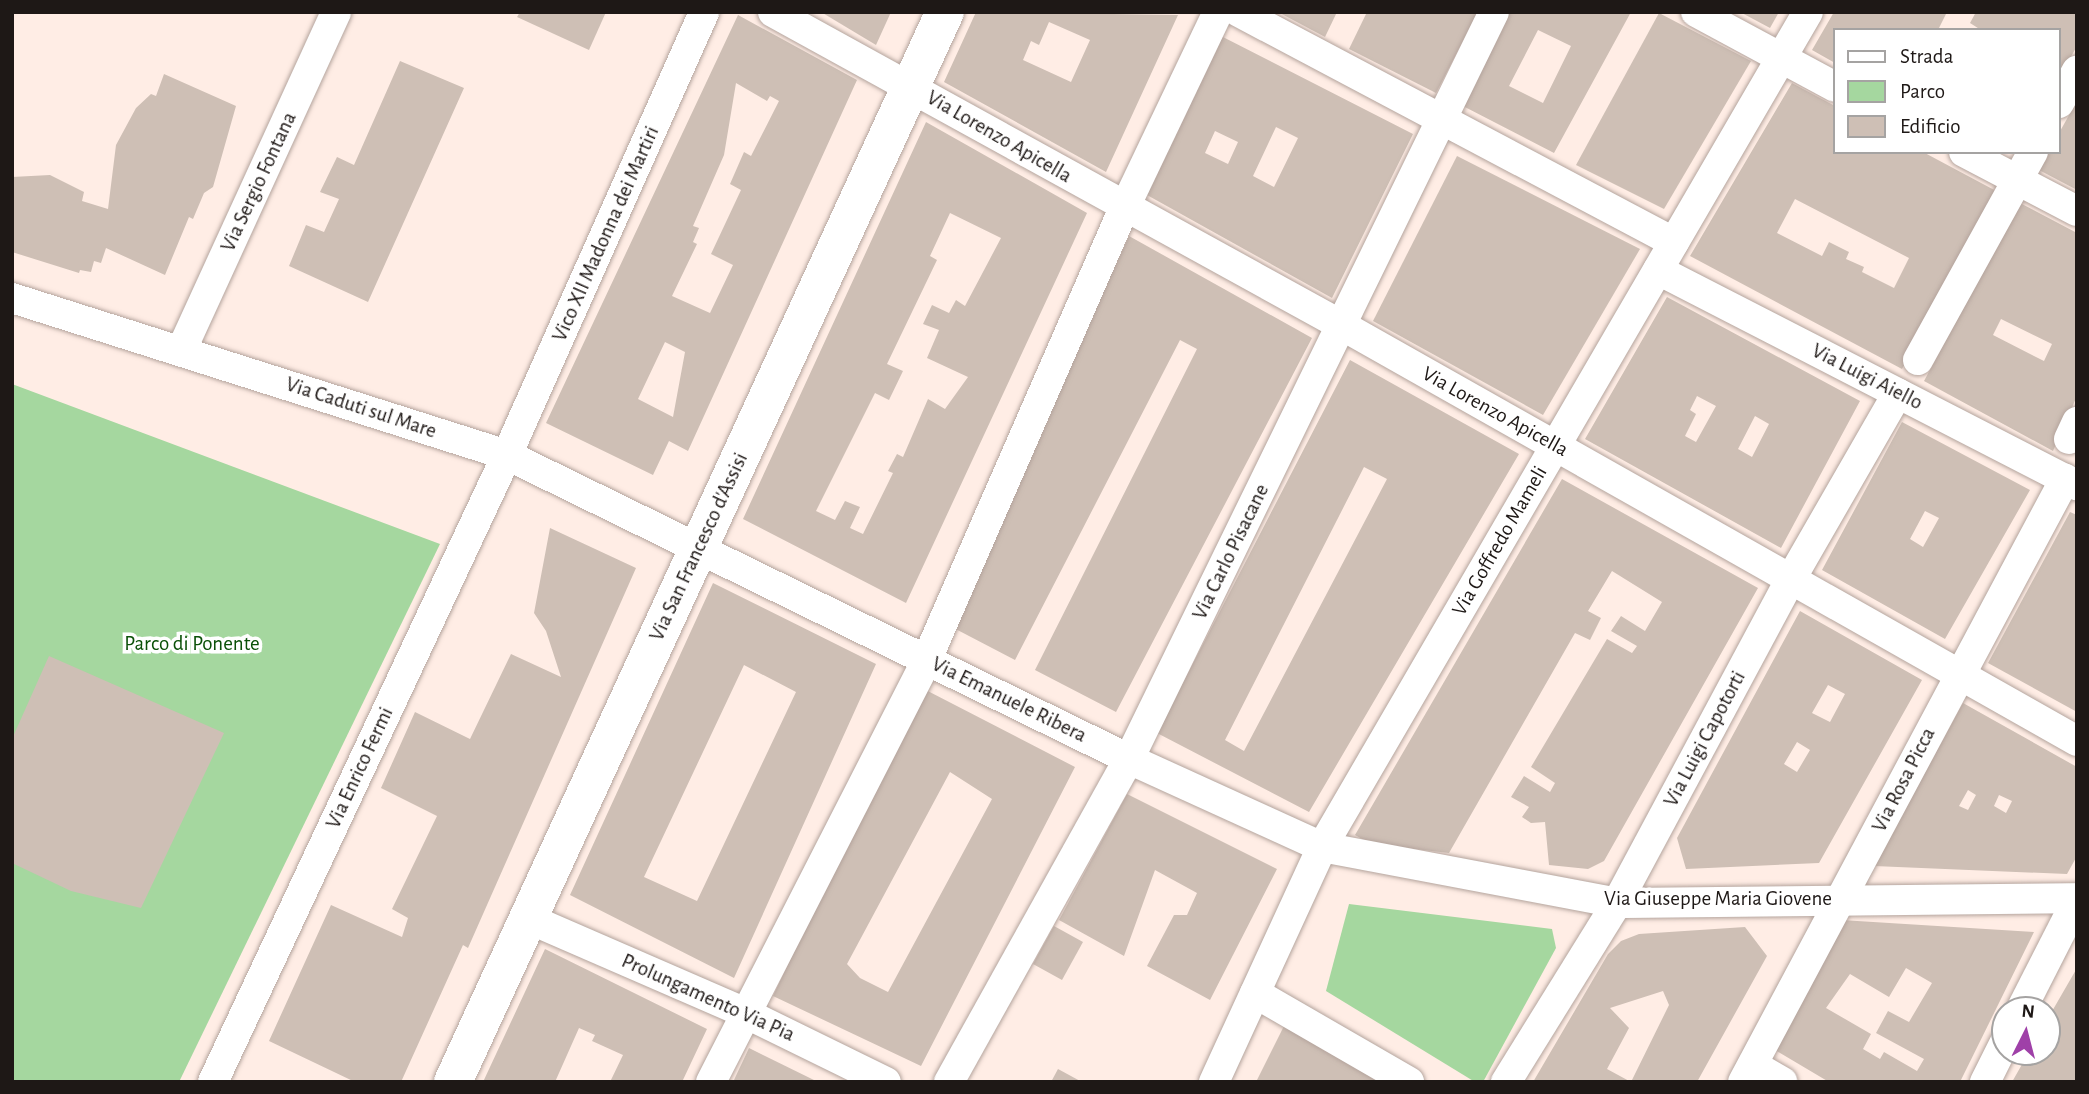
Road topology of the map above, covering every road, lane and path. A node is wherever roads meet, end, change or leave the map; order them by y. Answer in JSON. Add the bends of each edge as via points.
{"nodes":[{"id":1,"x":336,"y":12,"type":"edge"},
{"id":2,"x":704,"y":12,"type":"edge"},
{"id":3,"x":773,"y":12,"type":"edge"},
{"id":4,"x":945,"y":12,"type":"edge"},
{"id":5,"x":1217,"y":12,"type":"edge"},
{"id":6,"x":1239,"y":12,"type":"edge"},
{"id":7,"x":1494,"y":12,"type":"edge"},
{"id":8,"x":1696,"y":12,"type":"edge"},
{"id":9,"x":1808,"y":12,"type":"edge"},
{"id":10,"x":1780,"y":59,"type":"junction"},
{"id":11,"x":2077,"y":71,"type":"edge"},
{"id":12,"x":911,"y":86,"type":"junction"},
{"id":13,"x":1834,"y":86,"type":"edge"},
{"id":14,"x":2061,"y":99,"type":"edge"},
{"id":15,"x":1440,"y":115,"type":"junction"},
{"id":16,"x":1968,"y":154,"type":"edge"},
{"id":17,"x":2032,"y":154,"type":"edge"},
{"id":18,"x":2018,"y":180,"type":"junction"},
{"id":19,"x":1124,"y":209,"type":"junction"},
{"id":20,"x":2077,"y":211,"type":"edge"},
{"id":21,"x":1674,"y":242,"type":"junction"},
{"id":22,"x":1658,"y":270,"type":"junction"},
{"id":23,"x":12,"y":298,"type":"edge"},
{"id":24,"x":1343,"y":326,"type":"junction"},
{"id":25,"x":181,"y":351,"type":"junction"},
{"id":26,"x":1918,"y":360,"type":"dead end"},
{"id":27,"x":1898,"y":393,"type":"junction"},
{"id":28,"x":1555,"y":446,"type":"junction"},
{"id":29,"x":508,"y":455,"type":"junction"},
{"id":30,"x":2071,"y":482,"type":"edge"},
{"id":31,"x":698,"y":548,"type":"junction"},
{"id":32,"x":1792,"y":577,"type":"junction"},
{"id":33,"x":927,"y":659,"type":"junction"},
{"id":34,"x":1960,"y":673,"type":"junction"},
{"id":35,"x":2077,"y":741,"type":"edge"},
{"id":36,"x":1129,"y":759,"type":"junction"},
{"id":37,"x":1322,"y":847,"type":"junction"},
{"id":38,"x":1843,"y":899,"type":"junction"},
{"id":39,"x":2077,"y":899,"type":"edge"},
{"id":40,"x":1617,"y":903,"type":"junction"},
{"id":41,"x":527,"y":918,"type":"junction"},
{"id":42,"x":1255,"y":993,"type":"junction"},
{"id":43,"x":2028,"y":996,"type":"edge"},
{"id":44,"x":743,"y":1012,"type":"junction"},
{"id":45,"x":1993,"y":1066,"type":"edge"},
{"id":46,"x":1748,"y":1073,"type":"edge"},
{"id":47,"x":213,"y":1082,"type":"edge"},
{"id":48,"x":453,"y":1082,"type":"edge"},
{"id":49,"x":710,"y":1082,"type":"edge"},
{"id":50,"x":886,"y":1082,"type":"edge"},
{"id":51,"x":949,"y":1082,"type":"edge"},
{"id":52,"x":1214,"y":1082,"type":"edge"},
{"id":53,"x":1409,"y":1082,"type":"edge"},
{"id":54,"x":1506,"y":1082,"type":"edge"},
{"id":55,"x":1782,"y":1082,"type":"edge"},
{"id":56,"x":1985,"y":1082,"type":"edge"}],
"edges":[{"from":1,"to":25,"type":"street","name":"Via Sergio Fontana"},
{"from":2,"to":29,"type":"street","name":"Vico XII Madonna dei Martiri"},
{"from":3,"to":12,"type":"street","name":"Via Lorenzo Apicella"},
{"from":4,"to":12,"type":"street","name":"Via San Francesco d'Assisi"},
{"from":5,"to":19,"type":"street"},
{"from":6,"to":15,"type":"street"},
{"from":7,"to":15,"type":"street","name":"Via Carlo Pisacane"},
{"from":8,"to":10,"type":"street"},
{"from":9,"to":10,"type":"street","name":"Via Goffredo Mameli"},
{"from":10,"to":13,"type":"street"},
{"from":10,"to":21,"type":"street","name":"Via Goffredo Mameli"},
{"from":11,"to":14,"type":"street"},
{"from":12,"to":19,"type":"street","name":"Via Lorenzo Apicella"},
{"from":12,"to":31,"type":"street","name":"Via San Francesco d'Assisi"},
{"from":15,"to":21,"type":"street"},
{"from":15,"to":24,"type":"street","name":"Via Carlo Pisacane"},
{"from":16,"to":18,"type":"street"},
{"from":17,"to":18,"type":"street"},
{"from":18,"to":20,"type":"street"},
{"from":18,"to":26,"type":"street"},
{"from":19,"to":24,"type":"street","name":"Via Lorenzo Apicella"},
{"from":19,"to":33,"type":"street"},
{"from":21,"to":22,"type":"street","name":"Via Goffredo Mameli"},
{"from":22,"to":27,"type":"street","name":"Via Luigi Aiello"},
{"from":22,"to":28,"type":"street","name":"Via Goffredo Mameli"},
{"from":23,"to":25,"type":"street","name":"Via Caduti sul Mare"},
{"from":24,"to":28,"type":"street","name":"Via Lorenzo Apicella"},
{"from":24,"to":36,"type":"street","name":"Via Carlo Pisacane"},
{"from":25,"to":29,"type":"street","name":"Via Caduti sul Mare"},
{"from":27,"to":30,"type":"street","name":"Via Luigi Aiello"},
{"from":27,"to":32,"type":"street","name":"Via Luigi Capotorti"},
{"from":28,"to":32,"type":"street","name":"Via Lorenzo Apicella"},
{"from":28,"to":37,"type":"street","name":"Via Goffredo Mameli"},
{"from":29,"to":31,"type":"street","name":"Via Caduti sul Mare"},
{"from":29,"to":47,"type":"street","name":"Via Enrico Fermi"},
{"from":30,"to":34,"type":"street","name":"Via Rosa Picca"},
{"from":31,"to":33,"type":"street","name":"Via Emanuele Ribera"},
{"from":31,"to":41,"type":"street","name":"Via San Francesco d'Assisi"},
{"from":32,"to":34,"type":"street","name":"Via Lorenzo Apicella"},
{"from":32,"to":40,"type":"street","name":"Via Luigi Capotorti"},
{"from":33,"to":36,"type":"street","name":"Via Emanuele Ribera"},
{"from":33,"to":44,"type":"street"},
{"from":34,"to":35,"type":"street","name":"Via Lorenzo Apicella"},
{"from":34,"to":38,"type":"street","name":"Via Rosa Picca"},
{"from":36,"to":37,"type":"street","name":"Via Emanuele Ribera"},
{"from":36,"to":51,"type":"street","name":"Via Carlo Pisacane"},
{"from":37,"to":40,"type":"street","name":"Via Giuseppe Maria Giovene"},
{"from":37,"to":42,"type":"street","name":"Via Goffredo Mameli"},
{"from":38,"to":39,"type":"street","name":"Via Giuseppe Maria Giovene"},
{"from":38,"to":40,"type":"street","name":"Via Giuseppe Maria Giovene"},
{"from":38,"to":46,"type":"street","name":"Via Rosa Picca"},
{"from":39,"to":43,"type":"street"},
{"from":40,"to":54,"type":"street","name":"Via Luigi Capotorti"},
{"from":41,"to":44,"type":"street","name":"Prolungamento Via Pia"},
{"from":41,"to":48,"type":"street","name":"Via San Francesco d'Assisi"},
{"from":42,"to":52,"type":"street","name":"Via Goffredo Mameli"},
{"from":42,"to":53,"type":"street"},
{"from":44,"to":49,"type":"street"},
{"from":44,"to":50,"type":"street","name":"Prolungamento Via Pia"},
{"from":45,"to":56,"type":"street"},
{"from":46,"to":55,"type":"street"}]}
